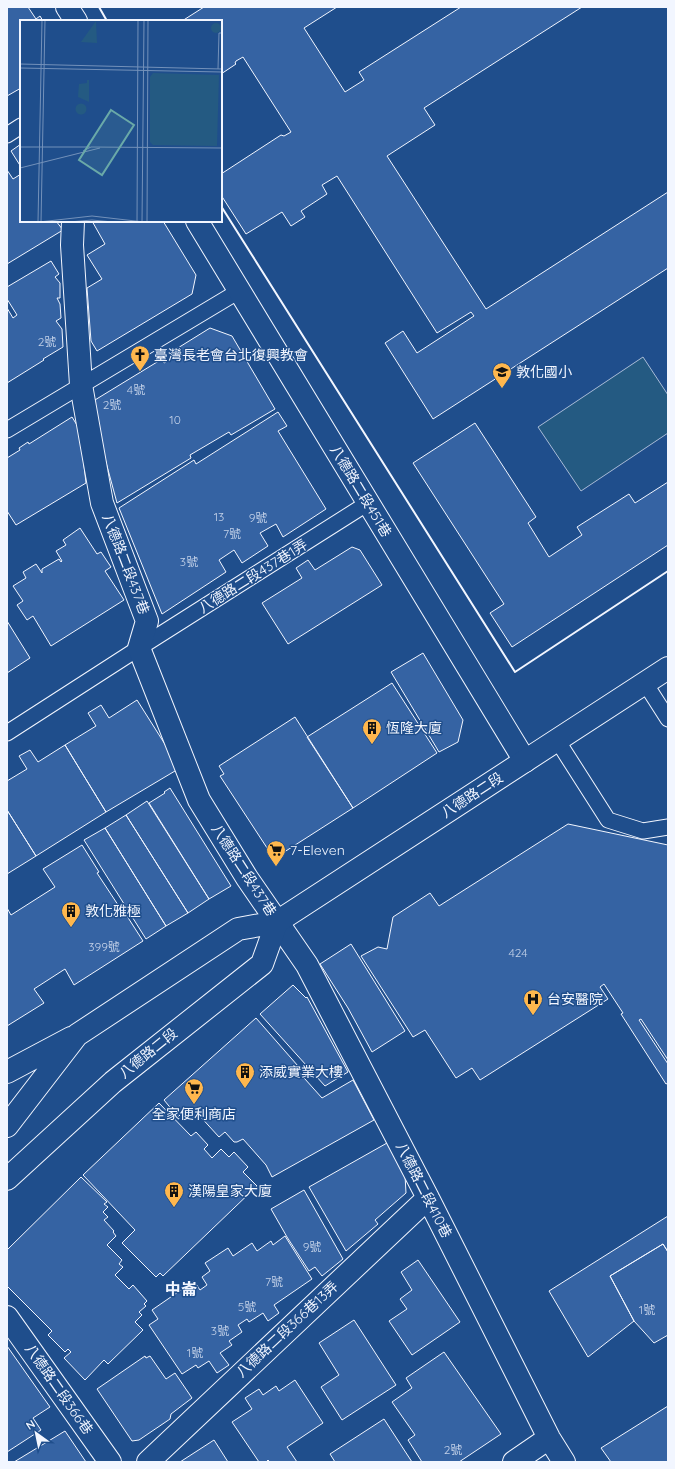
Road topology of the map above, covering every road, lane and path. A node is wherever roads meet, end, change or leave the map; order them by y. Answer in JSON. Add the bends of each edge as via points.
{"nodes":[{"id":1,"x":67,"y":7,"type":"edge"},
{"id":2,"x":75,"y":20,"type":"edge"},
{"id":3,"x":20,"y":127,"type":"edge"},
{"id":4,"x":7,"y":135,"type":"edge"},
{"id":5,"x":73,"y":222,"type":"edge"},
{"id":6,"x":198,"y":222,"type":"edge"},
{"id":7,"x":239,"y":290,"type":"junction"},
{"id":8,"x":81,"y":385,"type":"junction"},
{"id":9,"x":7,"y":430,"type":"edge"},
{"id":10,"x":368,"y":503,"type":"junction"},
{"id":11,"x":139,"y":648,"type":"junction"},
{"id":12,"x":668,"y":668,"type":"edge"},
{"id":13,"x":645,"y":683,"type":"junction"},
{"id":14,"x":668,"y":719,"type":"edge"},
{"id":15,"x":7,"y":733,"type":"edge"},
{"id":16,"x":557,"y":740,"type":"junction"},
{"id":17,"x":524,"y":761,"type":"junction"},
{"id":18,"x":668,"y":828,"type":"edge"},
{"id":19,"x":277,"y":922,"type":"junction"},
{"id":20,"x":77,"y":1035,"type":"junction"},
{"id":21,"x":7,"y":1072,"type":"edge"},
{"id":22,"x":7,"y":1126,"type":"edge"},
{"id":23,"x":7,"y":1179,"type":"edge"},
{"id":24,"x":428,"y":1198,"type":"junction"},
{"id":25,"x":7,"y":1317,"type":"edge"},
{"id":26,"x":549,"y":1438,"type":"junction"},
{"id":27,"x":110,"y":1462,"type":"edge"},
{"id":28,"x":148,"y":1462,"type":"edge"},
{"id":29,"x":514,"y":1462,"type":"edge"},
{"id":30,"x":564,"y":1462,"type":"edge"}],
"edges":[{"from":1,"to":2,"type":"street"},
{"from":3,"to":4,"type":"lane"},
{"from":5,"to":8,"type":"street","name":"八德路二段437巷","via":[[72,245]]},
{"from":6,"to":7,"type":"street","name":"八德路二段451巷"},
{"from":7,"to":8,"type":"lane"},
{"from":7,"to":10,"type":"street","name":"八德路二段451巷"},
{"from":8,"to":9,"type":"lane"},
{"from":8,"to":11,"type":"street","name":"八德路二段437巷","via":[[102,503],[147,621]]},
{"from":10,"to":11,"type":"lane","name":"八德路二段437巷1弄"},
{"from":10,"to":17,"type":"street","name":"八德路二段451巷"},
{"from":11,"to":15,"type":"lane","name":"八德路二段437巷1弄"},
{"from":11,"to":19,"type":"street","name":"八德路二段437巷","via":[[200,800]]},
{"from":12,"to":13,"type":"street","name":"八德路二段"},
{"from":13,"to":14,"type":"lane"},
{"from":13,"to":16,"type":"street","name":"八德路二段"},
{"from":16,"to":17,"type":"street","name":"八德路二段"},
{"from":16,"to":18,"type":"lane","via":[[608,820],[643,831]]},
{"from":17,"to":19,"type":"street","name":"八德路二段"},
{"from":19,"to":20,"type":"street","name":"八德路二段","via":[[238,929]]},
{"from":19,"to":23,"type":"street","name":"八德路二段","via":[[262,964],[112,1082]]},
{"from":19,"to":24,"type":"street","name":"八德路二段410巷","via":[[307,965]]},
{"from":20,"to":21,"type":"street"},
{"from":20,"to":22,"type":"street","name":"八德路二段"},
{"from":24,"to":26,"type":"street","name":"八德路二段410巷"},
{"from":24,"to":28,"type":"street","name":"八德路二段366巷13弄"},
{"from":25,"to":27,"type":"street","name":"八德路二段366巷"},
{"from":26,"to":29,"type":"street"},
{"from":26,"to":30,"type":"street","name":"八德路二段410巷"}]}
